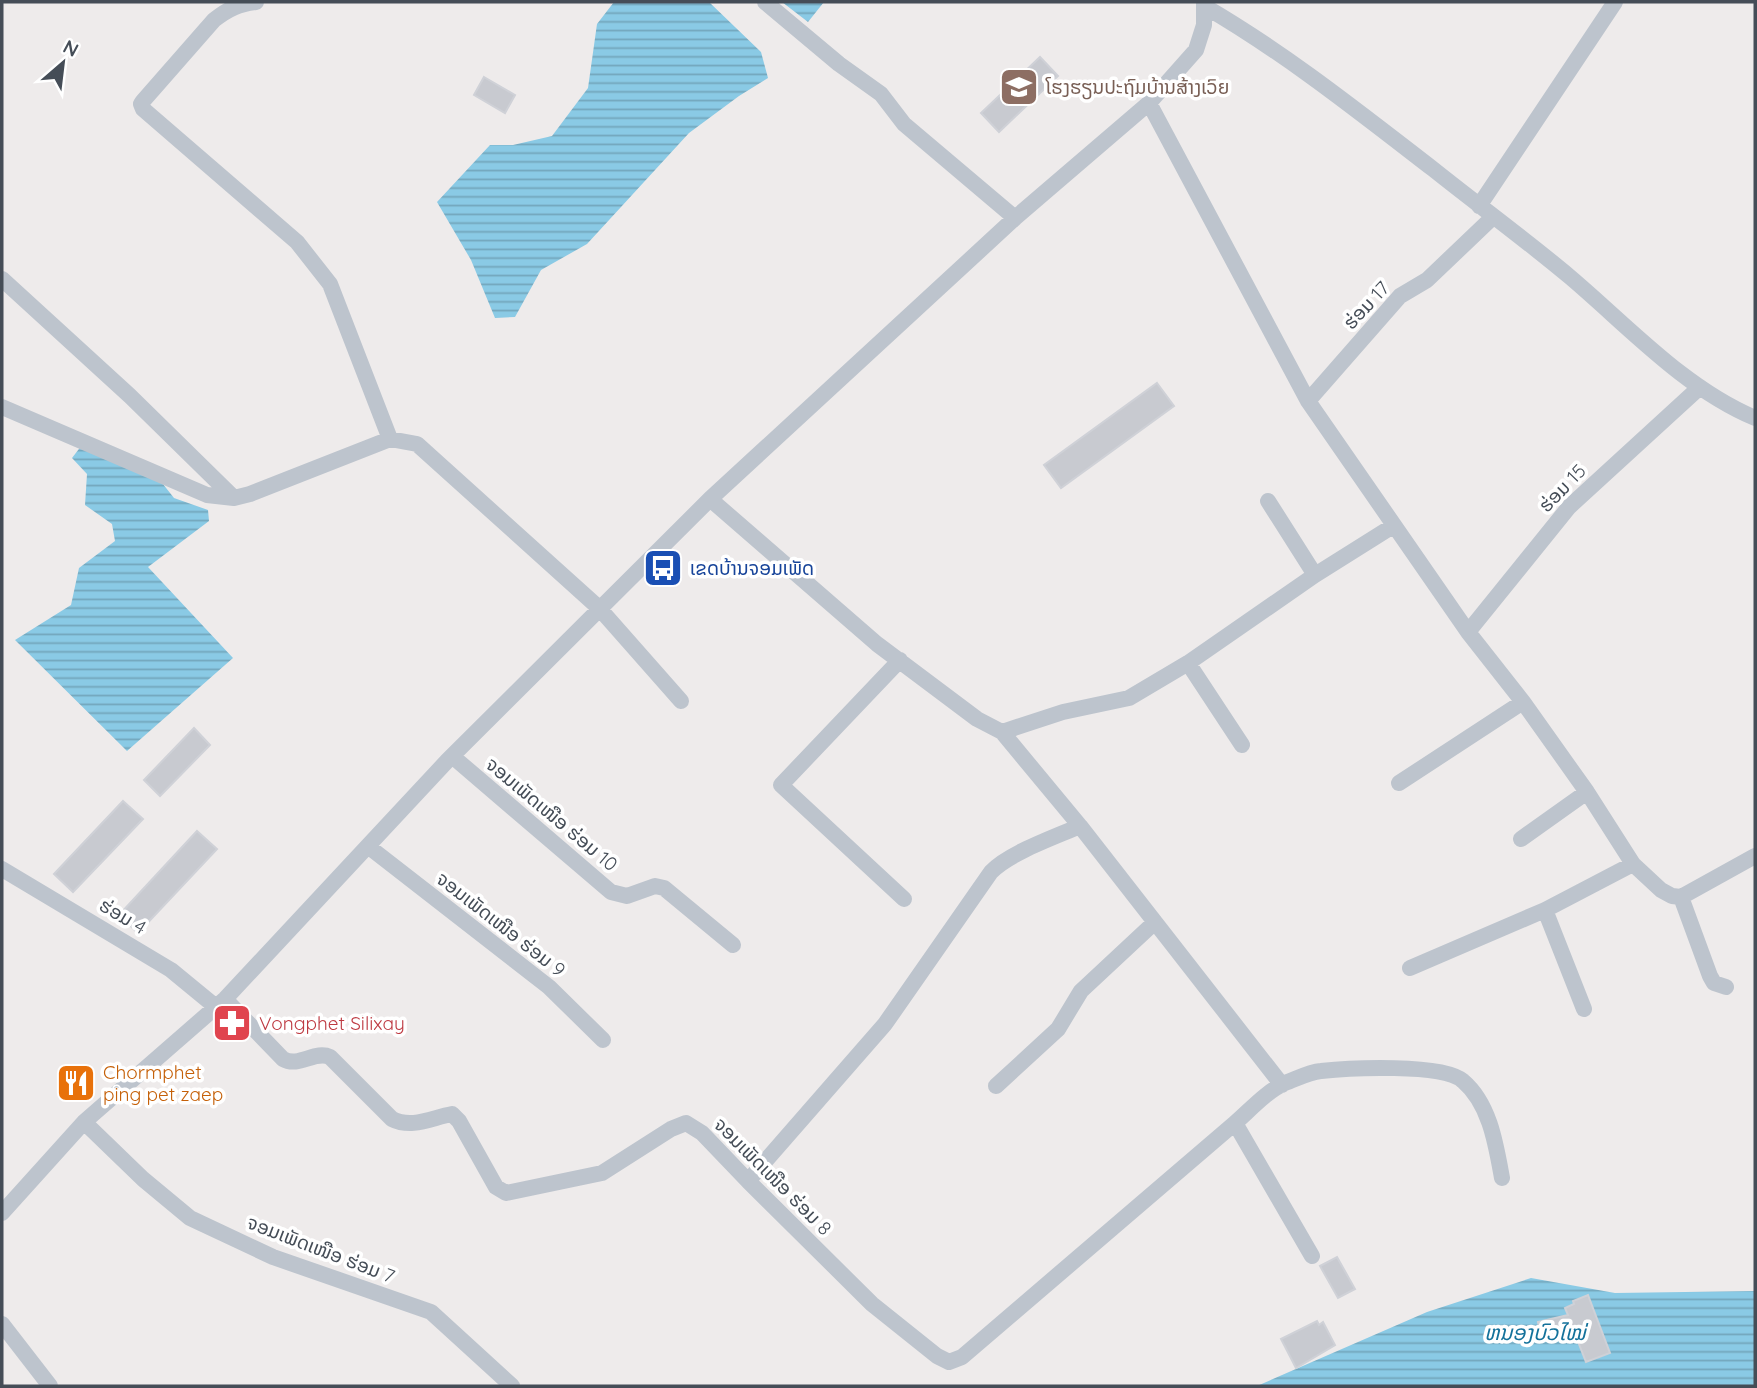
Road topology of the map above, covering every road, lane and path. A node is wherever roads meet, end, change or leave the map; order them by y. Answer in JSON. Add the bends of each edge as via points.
{"nodes":[{"id":1,"x":256,"y":2,"type":"edge"},
{"id":2,"x":765,"y":2,"type":"edge"},
{"id":3,"x":1615,"y":2,"type":"edge"},
{"id":4,"x":1204,"y":4,"type":"edge"},
{"id":5,"x":1150,"y":103,"type":"junction"},
{"id":6,"x":1479,"y":205,"type":"junction"},
{"id":7,"x":1493,"y":217,"type":"junction"},
{"id":8,"x":1015,"y":218,"type":"junction"},
{"id":9,"x":2,"y":279,"type":"edge"},
{"id":10,"x":1700,"y":387,"type":"junction"},
{"id":11,"x":1308,"y":401,"type":"junction"},
{"id":12,"x":2,"y":407,"type":"edge"},
{"id":13,"x":1755,"y":418,"type":"edge"},
{"id":14,"x":390,"y":439,"type":"junction"},
{"id":15,"x":234,"y":498,"type":"junction"},
{"id":16,"x":710,"y":499,"type":"junction"},
{"id":17,"x":1268,"y":501,"type":"dead end"},
{"id":18,"x":1393,"y":526,"type":"junction"},
{"id":19,"x":1315,"y":575,"type":"junction"},
{"id":20,"x":599,"y":608,"type":"junction"},
{"id":21,"x":1468,"y":632,"type":"junction"},
{"id":22,"x":900,"y":660,"type":"junction"},
{"id":23,"x":1188,"y":663,"type":"junction"},
{"id":24,"x":681,"y":701,"type":"dead end"},
{"id":25,"x":1523,"y":702,"type":"junction"},
{"id":26,"x":1002,"y":732,"type":"junction"},
{"id":27,"x":1242,"y":745,"type":"dead end"},
{"id":28,"x":452,"y":756,"type":"junction"},
{"id":29,"x":1399,"y":783,"type":"dead end"},
{"id":30,"x":1587,"y":792,"type":"junction"},
{"id":31,"x":1080,"y":825,"type":"junction"},
{"id":32,"x":1521,"y":839,"type":"dead end"},
{"id":33,"x":369,"y":847,"type":"junction"},
{"id":34,"x":1755,"y":856,"type":"edge"},
{"id":35,"x":1633,"y":864,"type":"junction"},
{"id":36,"x":3,"y":872,"type":"edge"},
{"id":37,"x":1681,"y":897,"type":"junction"},
{"id":38,"x":904,"y":899,"type":"dead end"},
{"id":39,"x":1545,"y":910,"type":"junction"},
{"id":40,"x":1155,"y":922,"type":"junction"},
{"id":41,"x":733,"y":946,"type":"dead end"},
{"id":42,"x":1410,"y":968,"type":"dead end"},
{"id":43,"x":1726,"y":987,"type":"dead end"},
{"id":44,"x":220,"y":1003,"type":"junction"},
{"id":45,"x":1584,"y":1009,"type":"dead end"},
{"id":46,"x":603,"y":1040,"type":"dead end"},
{"id":47,"x":1282,"y":1085,"type":"junction"},
{"id":48,"x":996,"y":1086,"type":"dead end"},
{"id":49,"x":84,"y":1122,"type":"junction"},
{"id":50,"x":1235,"y":1123,"type":"junction"},
{"id":51,"x":1502,"y":1178,"type":"dead end"},
{"id":52,"x":748,"y":1181,"type":"junction"},
{"id":53,"x":2,"y":1213,"type":"edge"},
{"id":54,"x":1312,"y":1256,"type":"dead end"},
{"id":55,"x":2,"y":1324,"type":"edge"},
{"id":56,"x":50,"y":1386,"type":"edge"},
{"id":57,"x":512,"y":1386,"type":"edge"}],
"edges":[{"from":1,"to":14,"type":"street","via":[[227,9],[214,20],[141,104],[297,242],[330,284]]},
{"from":2,"to":8,"type":"street","via":[[881,94],[904,124]]},
{"from":3,"to":6,"type":"street"},
{"from":4,"to":5,"type":"street","via":[[1204,25],[1196,50]]},
{"from":4,"to":6,"type":"street","via":[[1357,110]]},
{"from":5,"to":8,"type":"street"},
{"from":5,"to":11,"type":"street"},
{"from":6,"to":7,"type":"street"},
{"from":7,"to":10,"type":"street"},
{"from":7,"to":11,"type":"street","name":"ຮ່ອມ 17","via":[[1427,280],[1400,296]]},
{"from":8,"to":16,"type":"street"},
{"from":9,"to":15,"type":"street"},
{"from":10,"to":13,"type":"street"},
{"from":10,"to":21,"type":"street","name":"ຮ່ອມ 15","via":[[1569,507]]},
{"from":11,"to":18,"type":"street"},
{"from":12,"to":15,"type":"street","via":[[207,495]]},
{"from":14,"to":15,"type":"street"},
{"from":14,"to":20,"type":"street","via":[[417,444]]},
{"from":16,"to":20,"type":"street"},
{"from":16,"to":22,"type":"street"},
{"from":17,"to":19,"type":"street"},
{"from":18,"to":19,"type":"street"},
{"from":18,"to":21,"type":"street"},
{"from":19,"to":23,"type":"street"},
{"from":20,"to":24,"type":"street"},
{"from":20,"to":28,"type":"street"},
{"from":21,"to":25,"type":"street"},
{"from":22,"to":26,"type":"street","via":[[977,719]]},
{"from":22,"to":38,"type":"street","via":[[781,785]]},
{"from":23,"to":26,"type":"street","via":[[1129,698],[1063,712]]},
{"from":23,"to":27,"type":"street"},
{"from":25,"to":29,"type":"street"},
{"from":25,"to":30,"type":"street"},
{"from":26,"to":31,"type":"street"},
{"from":28,"to":33,"type":"street"},
{"from":28,"to":41,"type":"street","name":"ຈອມເພັດເໜືອ ຮ່ອມ 10","via":[[611,892],[627,896],[655,886],[664,888]]},
{"from":30,"to":32,"type":"street"},
{"from":30,"to":35,"type":"street"},
{"from":31,"to":40,"type":"street"},
{"from":31,"to":52,"type":"street","via":[[995,867],[886,1024]]},
{"from":33,"to":44,"type":"street"},
{"from":33,"to":46,"type":"street","name":"ຈອມເພັດເໜືອ ຮ່ອມ 9","via":[[549,987]]},
{"from":34,"to":37,"type":"street"},
{"from":35,"to":37,"type":"street","via":[[1661,890]]},
{"from":35,"to":39,"type":"street"},
{"from":36,"to":44,"type":"street","name":"ຮ່ອມ 4"},
{"from":37,"to":43,"type":"street","via":[[1710,976],[1714,983]]},
{"from":39,"to":42,"type":"street"},
{"from":39,"to":45,"type":"street"},
{"from":40,"to":47,"type":"street"},
{"from":40,"to":48,"type":"street","via":[[1081,991],[1058,1029]]},
{"from":44,"to":49,"type":"street"},
{"from":44,"to":52,"type":"street","name":"ຈອມເພັດເໜືອ ຮ່ອມ 8","via":[[283,1059],[330,1057],[402,1124],[452,1115],[496,1187],[506,1193],[603,1173],[686,1123],[702,1133]]},
{"from":47,"to":50,"type":"street"},
{"from":47,"to":51,"type":"street","via":[[1318,1071],[1433,1070],[1460,1078],[1483,1108]]},
{"from":49,"to":53,"type":"street"},
{"from":49,"to":57,"type":"street","name":"ຈອມເພັດເໜືອ ຮ່ອມ 7","via":[[190,1218],[273,1257],[431,1312]]},
{"from":50,"to":52,"type":"street","name":"ຈອມເພັດເໜືອ ຮ່ອມ 8","via":[[962,1357],[949,1362],[872,1304]]},
{"from":50,"to":54,"type":"street"},
{"from":55,"to":56,"type":"street"}]}
